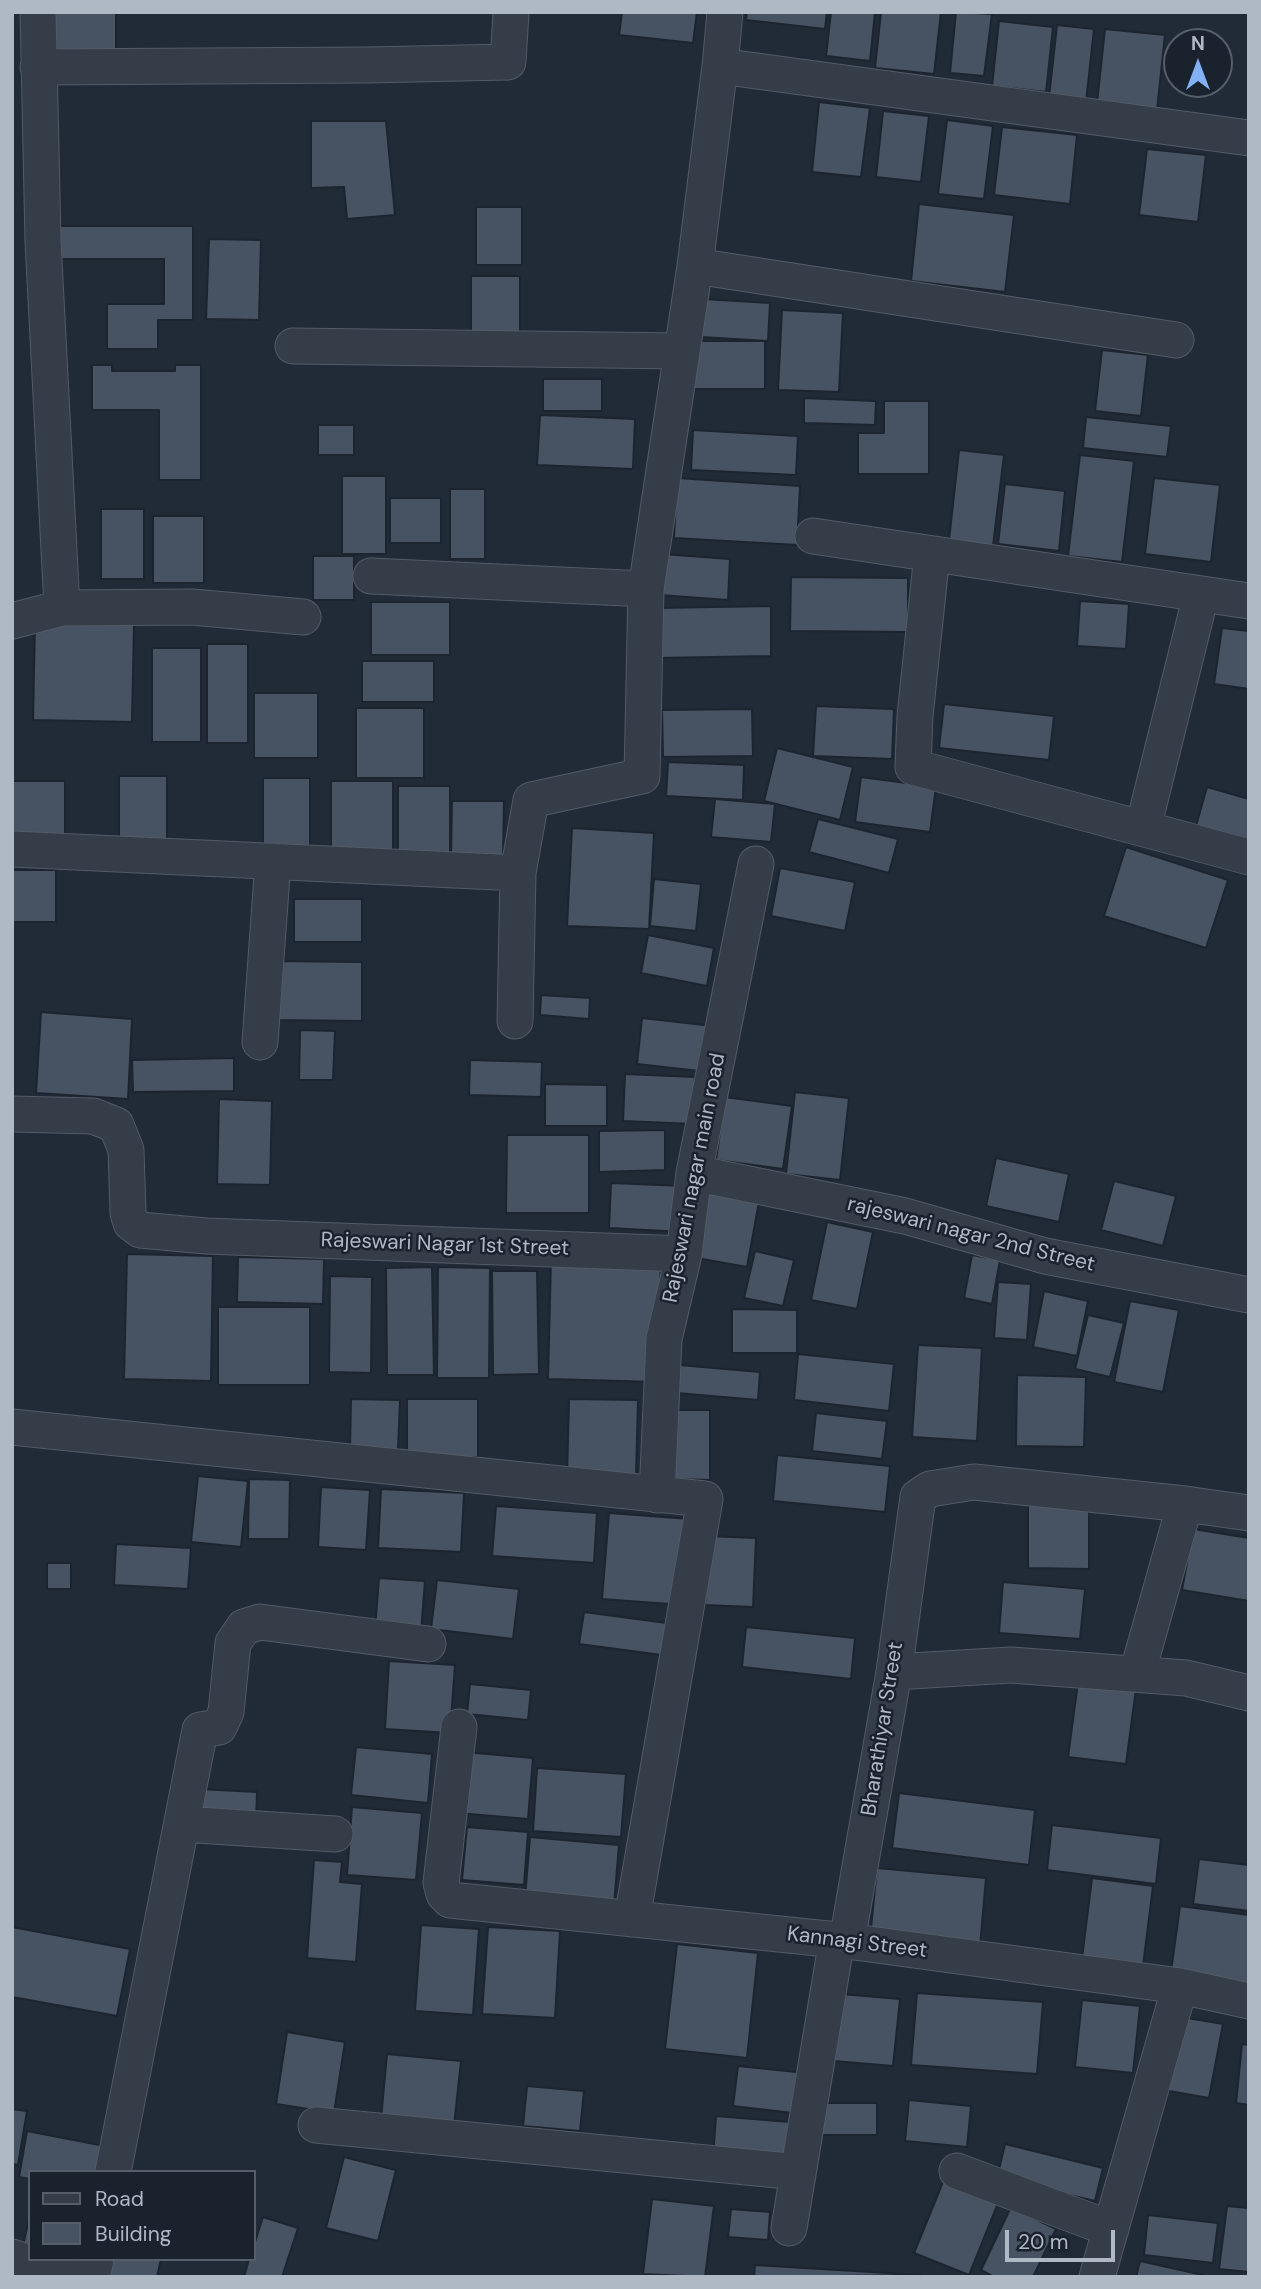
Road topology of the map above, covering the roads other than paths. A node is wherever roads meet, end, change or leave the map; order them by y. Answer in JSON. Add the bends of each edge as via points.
{"nodes":[{"id":1,"x":38,"y":12,"type":"edge"},
{"id":2,"x":512,"y":12,"type":"edge"},
{"id":3,"x":725,"y":12,"type":"edge"},
{"id":4,"x":720,"y":66,"type":"junction"},
{"id":5,"x":38,"y":67,"type":"junction"},
{"id":6,"x":1249,"y":138,"type":"edge"},
{"id":7,"x":28,"y":240,"type":"edge"},
{"id":8,"x":695,"y":266,"type":"junction"},
{"id":9,"x":1176,"y":340,"type":"dead end"},
{"id":10,"x":293,"y":346,"type":"dead end"},
{"id":11,"x":682,"y":351,"type":"junction"},
{"id":12,"x":813,"y":536,"type":"dead end"},
{"id":13,"x":932,"y":554,"type":"junction"},
{"id":14,"x":371,"y":576,"type":"dead end"},
{"id":15,"x":646,"y":589,"type":"junction"},
{"id":16,"x":1201,"y":595,"type":"junction"},
{"id":17,"x":1249,"y":601,"type":"edge"},
{"id":18,"x":62,"y":608,"type":"junction"},
{"id":19,"x":303,"y":617,"type":"dead end"},
{"id":20,"x":12,"y":621,"type":"edge"},
{"id":21,"x":1143,"y":828,"type":"junction"},
{"id":22,"x":12,"y":849,"type":"edge"},
{"id":23,"x":1249,"y":857,"type":"edge"},
{"id":24,"x":273,"y":861,"type":"junction"},
{"id":25,"x":756,"y":864,"type":"dead end"},
{"id":26,"x":518,"y":873,"type":"junction"},
{"id":27,"x":515,"y":1021,"type":"dead end"},
{"id":28,"x":260,"y":1042,"type":"dead end"},
{"id":29,"x":12,"y":1114,"type":"edge"},
{"id":30,"x":694,"y":1173,"type":"junction"},
{"id":31,"x":684,"y":1254,"type":"junction"},
{"id":32,"x":1249,"y":1295,"type":"edge"},
{"id":33,"x":12,"y":1427,"type":"edge"},
{"id":34,"x":657,"y":1495,"type":"junction"},
{"id":35,"x":1185,"y":1504,"type":"junction"},
{"id":36,"x":1249,"y":1513,"type":"edge"},
{"id":37,"x":428,"y":1644,"type":"dead end"},
{"id":38,"x":894,"y":1672,"type":"junction"},
{"id":39,"x":1137,"y":1674,"type":"junction"},
{"id":40,"x":1249,"y":1693,"type":"edge"},
{"id":41,"x":459,"y":1727,"type":"dead end"},
{"id":42,"x":182,"y":1824,"type":"junction"},
{"id":43,"x":335,"y":1833,"type":"dead end"},
{"id":44,"x":632,"y":1919,"type":"junction"},
{"id":45,"x":842,"y":1940,"type":"junction"},
{"id":46,"x":1180,"y":1986,"type":"junction"},
{"id":47,"x":1249,"y":2001,"type":"edge"},
{"id":48,"x":316,"y":2125,"type":"dead end"},
{"id":49,"x":113,"y":2170,"type":"edge"},
{"id":50,"x":957,"y":2171,"type":"dead end"},
{"id":51,"x":798,"y":2172,"type":"junction"},
{"id":52,"x":789,"y":2228,"type":"dead end"},
{"id":53,"x":1111,"y":2229,"type":"junction"},
{"id":54,"x":12,"y":2257,"type":"edge"},
{"id":55,"x":70,"y":2277,"type":"edge"},
{"id":56,"x":1097,"y":2277,"type":"edge"}],
"edges":[{"from":1,"to":5,"type":"street"},
{"from":2,"to":5,"type":"street","via":[[508,62]]},
{"from":3,"to":4,"type":"street"},
{"from":4,"to":6,"type":"street"},
{"from":4,"to":8,"type":"street"},
{"from":5,"to":7,"type":"street"},
{"from":7,"to":18,"type":"street"},
{"from":8,"to":9,"type":"street"},
{"from":8,"to":11,"type":"street"},
{"from":10,"to":11,"type":"street"},
{"from":11,"to":15,"type":"street"},
{"from":12,"to":13,"type":"street"},
{"from":13,"to":16,"type":"street"},
{"from":13,"to":21,"type":"street","via":[[913,766]]},
{"from":14,"to":15,"type":"street"},
{"from":15,"to":26,"type":"street","via":[[642,776],[531,800]]},
{"from":16,"to":17,"type":"street"},
{"from":16,"to":21,"type":"street"},
{"from":18,"to":19,"type":"street","via":[[192,607]]},
{"from":18,"to":20,"type":"street"},
{"from":21,"to":23,"type":"street"},
{"from":22,"to":24,"type":"street"},
{"from":24,"to":26,"type":"street"},
{"from":24,"to":28,"type":"street"},
{"from":25,"to":30,"type":"street","name":"Rajeswari nagar main road"},
{"from":26,"to":27,"type":"street"},
{"from":29,"to":31,"type":"street","name":"Rajeswari Nagar 1st Street","via":[[93,1116],[116,1125],[126,1150],[126,1202],[131,1223],[140,1230]]},
{"from":30,"to":31,"type":"street","name":"Rajeswari nagar main road"},
{"from":30,"to":32,"type":"street","name":"rajeswari nagar 2nd Street","via":[[905,1216],[1045,1256]]},
{"from":31,"to":34,"type":"street","name":"Rajeswari nagar main road","via":[[664,1339]]},
{"from":33,"to":34,"type":"street"},
{"from":34,"to":44,"type":"street","via":[[705,1500]]},
{"from":35,"to":36,"type":"street"},
{"from":35,"to":38,"type":"street","name":"Bharathiyar Street","via":[[974,1482],[930,1489],[918,1497],[914,1516]]},
{"from":35,"to":39,"type":"street"},
{"from":37,"to":42,"type":"street","via":[[260,1622],[244,1627],[233,1643],[226,1712],[219,1727],[200,1730]]},
{"from":38,"to":39,"type":"street","via":[[1011,1665]]},
{"from":38,"to":45,"type":"street","name":"Bharathiyar Street"},
{"from":39,"to":40,"type":"street","via":[[1186,1678]]},
{"from":41,"to":44,"type":"street","name":"Kannagi Street","via":[[441,1883],[444,1894],[450,1900]]},
{"from":42,"to":43,"type":"street"},
{"from":42,"to":49,"type":"street"},
{"from":44,"to":45,"type":"street","name":"Kannagi Street"},
{"from":45,"to":46,"type":"street","name":"Kannagi Street"},
{"from":45,"to":51,"type":"street","name":"Bharathiyar Street"},
{"from":46,"to":47,"type":"street","name":"Kannagi Street"},
{"from":46,"to":53,"type":"street"},
{"from":48,"to":51,"type":"street"},
{"from":50,"to":53,"type":"street"},
{"from":51,"to":52,"type":"street","name":"Bharathiyar Street"},
{"from":53,"to":56,"type":"street"},
{"from":54,"to":55,"type":"street"}]}
